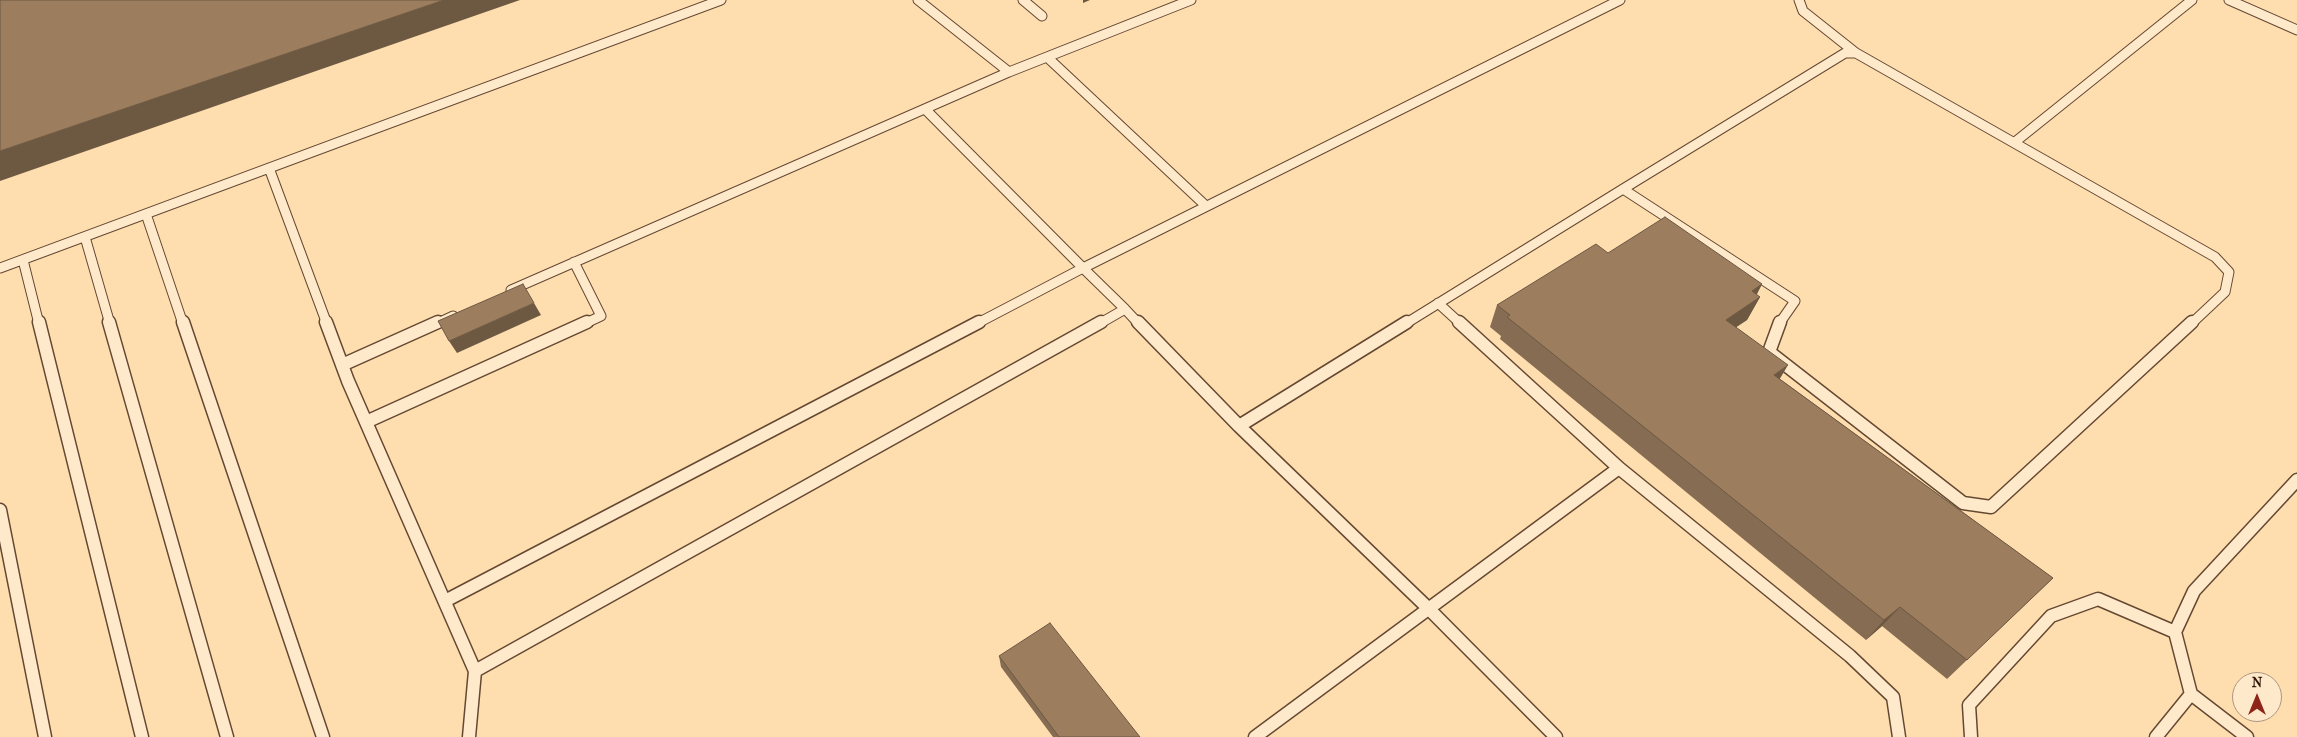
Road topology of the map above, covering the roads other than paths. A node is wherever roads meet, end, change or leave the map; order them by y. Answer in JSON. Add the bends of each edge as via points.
{"nodes":[{"id":1,"x":721,"y":0,"type":"edge"},
{"id":2,"x":918,"y":0,"type":"edge"},
{"id":3,"x":1024,"y":0,"type":"edge"},
{"id":4,"x":1191,"y":0,"type":"edge"},
{"id":5,"x":1620,"y":0,"type":"edge"},
{"id":6,"x":1799,"y":0,"type":"edge"},
{"id":7,"x":2192,"y":0,"type":"edge"},
{"id":8,"x":2229,"y":0,"type":"edge"},
{"id":9,"x":1042,"y":16,"type":"dead end"},
{"id":10,"x":2297,"y":30,"type":"edge"},
{"id":11,"x":1856,"y":53,"type":"junction"},
{"id":12,"x":1047,"y":57,"type":"junction"},
{"id":13,"x":1010,"y":72,"type":"junction"},
{"id":14,"x":925,"y":109,"type":"junction"},
{"id":15,"x":2015,"y":142,"type":"junction"},
{"id":16,"x":268,"y":168,"type":"junction"},
{"id":17,"x":1622,"y":189,"type":"junction"},
{"id":18,"x":1206,"y":206,"type":"junction"},
{"id":19,"x":146,"y":214,"type":"junction"},
{"id":20,"x":85,"y":237,"type":"junction"},
{"id":21,"x":22,"y":260,"type":"junction"},
{"id":22,"x":574,"y":262,"type":"junction"},
{"id":23,"x":0,"y":268,"type":"edge"},
{"id":24,"x":1083,"y":268,"type":"junction"},
{"id":25,"x":503,"y":294,"type":"edge"},
{"id":26,"x":1438,"y":303,"type":"junction"},
{"id":27,"x":1125,"y":309,"type":"junction"},
{"id":28,"x":467,"y":310,"type":"edge"},
{"id":29,"x":342,"y":364,"type":"junction"},
{"id":30,"x":366,"y":422,"type":"junction"},
{"id":31,"x":1239,"y":426,"type":"junction"},
{"id":32,"x":1619,"y":468,"type":"junction"},
{"id":33,"x":2297,"y":480,"type":"edge"},
{"id":34,"x":0,"y":510,"type":"edge"},
{"id":35,"x":444,"y":601,"type":"junction"},
{"id":36,"x":1429,"y":608,"type":"junction"},
{"id":37,"x":2175,"y":632,"type":"junction"},
{"id":38,"x":475,"y":671,"type":"junction"},
{"id":39,"x":2191,"y":694,"type":"junction"},
{"id":40,"x":45,"y":737,"type":"edge"},
{"id":41,"x":142,"y":737,"type":"edge"},
{"id":42,"x":227,"y":737,"type":"edge"},
{"id":43,"x":323,"y":737,"type":"edge"},
{"id":44,"x":469,"y":737,"type":"edge"},
{"id":45,"x":1255,"y":737,"type":"edge"},
{"id":46,"x":1556,"y":737,"type":"edge"},
{"id":47,"x":1899,"y":737,"type":"edge"},
{"id":48,"x":1971,"y":737,"type":"edge"},
{"id":49,"x":2156,"y":737,"type":"edge"},
{"id":50,"x":2247,"y":737,"type":"edge"}],
"edges":[{"from":1,"to":16,"type":"lane"},
{"from":2,"to":13,"type":"lane"},
{"from":3,"to":9,"type":"lane"},
{"from":4,"to":12,"type":"lane"},
{"from":5,"to":18,"type":"lane"},
{"from":6,"to":11,"type":"lane","via":[[1802,12]]},
{"from":7,"to":15,"type":"lane"},
{"from":8,"to":10,"type":"lane"},
{"from":11,"to":15,"type":"lane"},
{"from":11,"to":17,"type":"lane","via":[[1845,53],[1828,62]]},
{"from":12,"to":13,"type":"lane"},
{"from":12,"to":18,"type":"lane"},
{"from":13,"to":14,"type":"lane"},
{"from":14,"to":22,"type":"lane"},
{"from":14,"to":24,"type":"lane"},
{"from":15,"to":17,"type":"lane","via":[[2215,257],[2229,272],[2225,292],[1991,507],[1963,503],[1769,352],[1776,327],[1795,301]]},
{"from":16,"to":19,"type":"lane"},
{"from":16,"to":29,"type":"lane"},
{"from":17,"to":26,"type":"lane"},
{"from":18,"to":24,"type":"lane"},
{"from":19,"to":20,"type":"lane"},
{"from":19,"to":43,"type":"lane"},
{"from":20,"to":21,"type":"lane"},
{"from":20,"to":42,"type":"lane"},
{"from":21,"to":23,"type":"lane"},
{"from":21,"to":41,"type":"lane"},
{"from":22,"to":25,"type":"lane"},
{"from":22,"to":30,"type":"lane","via":[[601,316]]},
{"from":24,"to":27,"type":"lane"},
{"from":24,"to":35,"type":"lane"},
{"from":26,"to":31,"type":"lane"},
{"from":26,"to":32,"type":"lane"},
{"from":27,"to":31,"type":"lane"},
{"from":27,"to":38,"type":"lane"},
{"from":28,"to":29,"type":"lane"},
{"from":29,"to":30,"type":"lane"},
{"from":30,"to":35,"type":"lane"},
{"from":31,"to":36,"type":"lane"},
{"from":32,"to":36,"type":"lane"},
{"from":32,"to":47,"type":"lane","via":[[1850,656],[1893,696]]},
{"from":33,"to":37,"type":"lane","via":[[2194,591]]},
{"from":34,"to":40,"type":"lane"},
{"from":35,"to":38,"type":"lane"},
{"from":36,"to":45,"type":"lane"},
{"from":36,"to":46,"type":"lane"},
{"from":37,"to":39,"type":"lane"},
{"from":37,"to":48,"type":"lane","via":[[2098,599],[2051,616],[1969,705]]},
{"from":38,"to":44,"type":"lane"},
{"from":39,"to":49,"type":"lane"},
{"from":39,"to":50,"type":"lane"}]}
